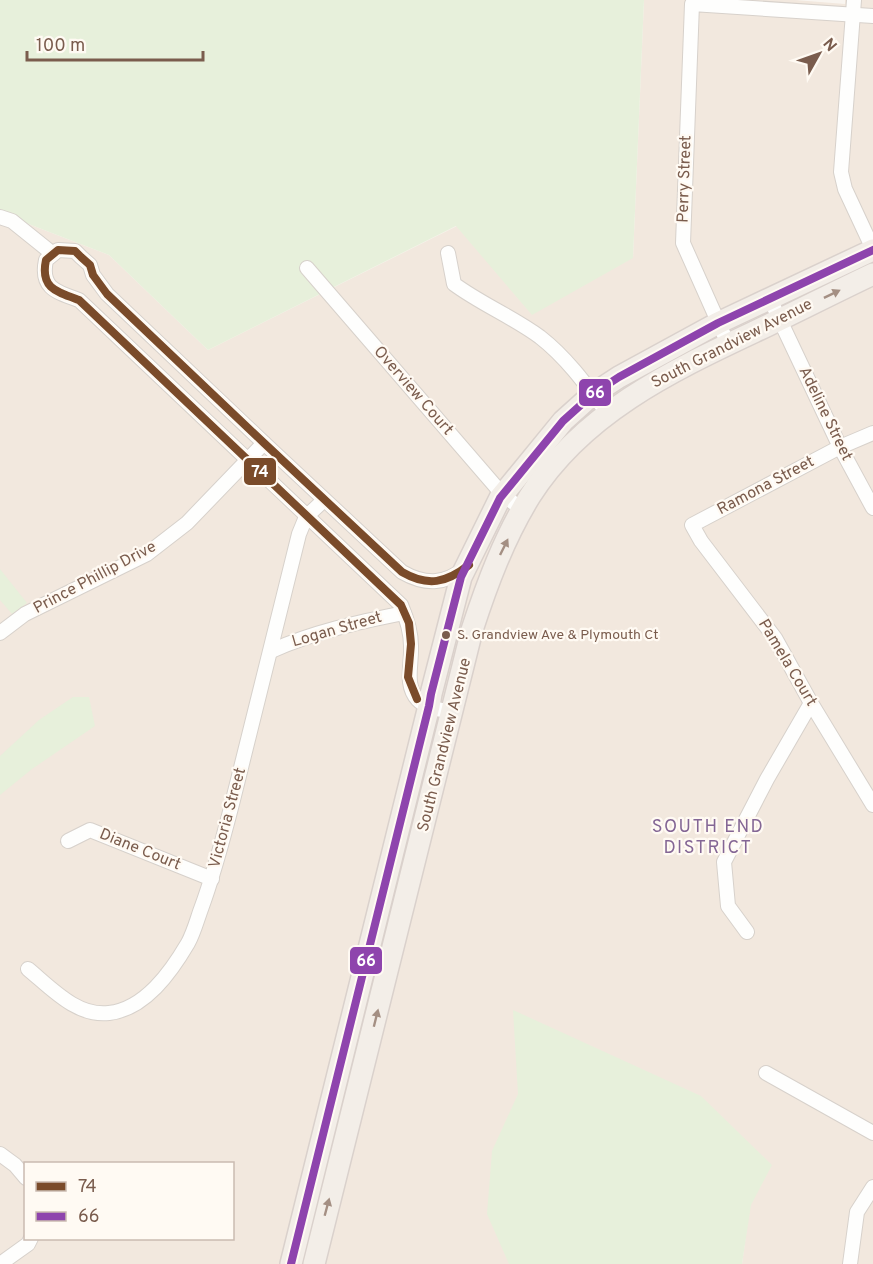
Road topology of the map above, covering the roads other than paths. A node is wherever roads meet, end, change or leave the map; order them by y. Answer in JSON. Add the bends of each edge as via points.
{"nodes":[{"id":1,"x":854,"y":0,"type":"edge"},
{"id":2,"x":853,"y":15,"type":"junction"},
{"id":3,"x":873,"y":16,"type":"edge"},
{"id":4,"x":0,"y":217,"type":"edge"},
{"id":5,"x":873,"y":249,"type":"edge"},
{"id":6,"x":448,"y":253,"type":"dead end"},
{"id":7,"x":53,"y":254,"type":"junction"},
{"id":8,"x":307,"y":268,"type":"dead end"},
{"id":9,"x":873,"y":274,"type":"edge"},
{"id":10,"x":770,"y":299,"type":"junction"},
{"id":11,"x":779,"y":320,"type":"junction"},
{"id":12,"x":718,"y":322,"type":"junction"},
{"id":13,"x":728,"y":344,"type":"junction"},
{"id":14,"x":593,"y":394,"type":"junction"},
{"id":15,"x":607,"y":413,"type":"junction"},
{"id":16,"x":873,"y":433,"type":"edge"},
{"id":17,"x":264,"y":443,"type":"junction"},
{"id":18,"x":840,"y":447,"type":"junction"},
{"id":19,"x":248,"y":460,"type":"junction"},
{"id":20,"x":503,"y":495,"type":"junction"},
{"id":21,"x":287,"y":498,"type":"junction"},
{"id":22,"x":324,"y":500,"type":"junction"},
{"id":23,"x":873,"y":508,"type":"edge"},
{"id":24,"x":523,"y":510,"type":"junction"},
{"id":25,"x":306,"y":517,"type":"junction"},
{"id":26,"x":692,"y":525,"type":"joint"},
{"id":27,"x":298,"y":534,"type":"junction"},
{"id":28,"x":382,"y":553,"type":"junction"},
{"id":29,"x":365,"y":572,"type":"junction"},
{"id":30,"x":462,"y":573,"type":"junction"},
{"id":31,"x":486,"y":590,"type":"junction"},
{"id":32,"x":404,"y":613,"type":"junction"},
{"id":33,"x":0,"y":633,"type":"edge"},
{"id":34,"x":271,"y":651,"type":"junction"},
{"id":35,"x":811,"y":703,"type":"junction"},
{"id":36,"x":425,"y":704,"type":"junction"},
{"id":37,"x":453,"y":712,"type":"junction"},
{"id":38,"x":873,"y":805,"type":"edge"},
{"id":39,"x":68,"y":841,"type":"dead end"},
{"id":40,"x":212,"y":879,"type":"junction"},
{"id":41,"x":747,"y":932,"type":"dead end"},
{"id":42,"x":28,"y":969,"type":"dead end"},
{"id":43,"x":765,"y":1073,"type":"dead end"},
{"id":44,"x":873,"y":1133,"type":"edge"},
{"id":45,"x":332,"y":1149,"type":"junction"},
{"id":46,"x":0,"y":1154,"type":"edge"},
{"id":47,"x":24,"y":1176,"type":"edge"},
{"id":48,"x":873,"y":1187,"type":"edge"},
{"id":49,"x":30,"y":1240,"type":"edge"},
{"id":50,"x":0,"y":1263,"type":"edge"},
{"id":51,"x":291,"y":1264,"type":"edge"},
{"id":52,"x":314,"y":1264,"type":"edge"},
{"id":53,"x":850,"y":1264,"type":"edge"}],
"edges":[{"from":1,"to":2,"type":"street"},
{"from":2,"to":3,"type":"street"},
{"from":2,"to":5,"type":"street","via":[[841,172]]},
{"from":2,"to":12,"type":"street","name":"Perry Street","via":[[692,4],[683,243]]},
{"from":4,"to":7,"type":"street","via":[[12,220]]},
{"from":5,"to":10,"type":"main road","name":"South Grandview Avenue"},
{"from":6,"to":14,"type":"street","via":[[454,284],[541,337]]},
{"from":7,"to":17,"type":"street","via":[[58,250],[75,251],[90,266],[107,294]]},
{"from":7,"to":19,"type":"street","via":[[44,268],[50,286],[79,300]]},
{"from":8,"to":20,"type":"street","name":"Overview Court"},
{"from":11,"to":9,"type":"main road","name":"South Grandview Avenue","one_way":true},
{"from":10,"to":11,"type":"street","name":"Adeline Street"},
{"from":10,"to":12,"type":"main road","name":"South Grandview Avenue"},
{"from":11,"to":13,"type":"main road","name":"South Grandview Avenue"},
{"from":11,"to":18,"type":"street","name":"Adeline Street"},
{"from":12,"to":13,"type":"street","name":"Perry Street"},
{"from":12,"to":14,"type":"main road","name":"South Grandview Avenue"},
{"from":13,"to":15,"type":"main road","name":"South Grandview Avenue"},
{"from":14,"to":15,"type":"street"},
{"from":14,"to":20,"type":"main road","name":"South Grandview Avenue","via":[[563,421]]},
{"from":15,"to":24,"type":"main road","name":"South Grandview Avenue","via":[[560,457]]},
{"from":16,"to":18,"type":"street","name":"Ramona Street"},
{"from":17,"to":19,"type":"street","name":"Prince Phillip Drive"},
{"from":17,"to":22,"type":"street"},
{"from":18,"to":23,"type":"street","name":"Adeline Street"},
{"from":18,"to":26,"type":"street","name":"Ramona Street"},
{"from":19,"to":21,"type":"street"},
{"from":19,"to":33,"type":"street","name":"Prince Phillip Drive","via":[[187,523],[147,554],[25,614]]},
{"from":20,"to":24,"type":"street","name":"Overview Court"},
{"from":20,"to":30,"type":"main road","name":"South Grandview Avenue"},
{"from":21,"to":25,"type":"street"},
{"from":21,"to":27,"type":"street","via":[[294,509]]},
{"from":22,"to":25,"type":"street","name":"Victoria Street"},
{"from":22,"to":28,"type":"street"},
{"from":31,"to":24,"type":"main road","name":"South Grandview Avenue","one_way":true},
{"from":25,"to":27,"type":"street","name":"Victoria Street"},
{"from":25,"to":29,"type":"street"},
{"from":26,"to":35,"type":"street","name":"Pamela Court","via":[[775,638]]},
{"from":27,"to":34,"type":"street","name":"Victoria Street"},
{"from":28,"to":29,"type":"street"},
{"from":28,"to":30,"type":"street","via":[[416,580],[430,582]]},
{"from":29,"to":32,"type":"street","via":[[401,605]]},
{"from":30,"to":31,"type":"street"},
{"from":30,"to":36,"type":"main road","name":"South Grandview Avenue","via":[[431,694]]},
{"from":31,"to":37,"type":"main road","name":"South Grandview Avenue","via":[[472,630]]},
{"from":32,"to":34,"type":"street","name":"Logan Street","via":[[311,636]]},
{"from":32,"to":36,"type":"street","via":[[411,644],[408,677],[418,700]]},
{"from":34,"to":40,"type":"street","name":"Victoria Street"},
{"from":35,"to":38,"type":"street","name":"Pamela Court"},
{"from":35,"to":41,"type":"street","via":[[724,862],[729,906]]},
{"from":36,"to":37,"type":"street"},
{"from":36,"to":45,"type":"main road","name":"South Grandview Avenue"},
{"from":45,"to":37,"type":"main road","name":"South Grandview Avenue","one_way":true},
{"from":39,"to":40,"type":"street","name":"Diane Court","via":[[90,830]]},
{"from":40,"to":42,"type":"street","name":"Victoria Street","via":[[189,941],[154,988],[133,1006],[108,1014],[91,1012],[65,1000]]},
{"from":43,"to":44,"type":"street"},
{"from":45,"to":51,"type":"main road","name":"South Grandview Avenue","via":[[299,1229]]},
{"from":52,"to":45,"type":"main road","name":"South Grandview Avenue","one_way":true},
{"from":46,"to":47,"type":"street"},
{"from":48,"to":53,"type":"street","via":[[857,1212]]},
{"from":49,"to":50,"type":"street"}]}
